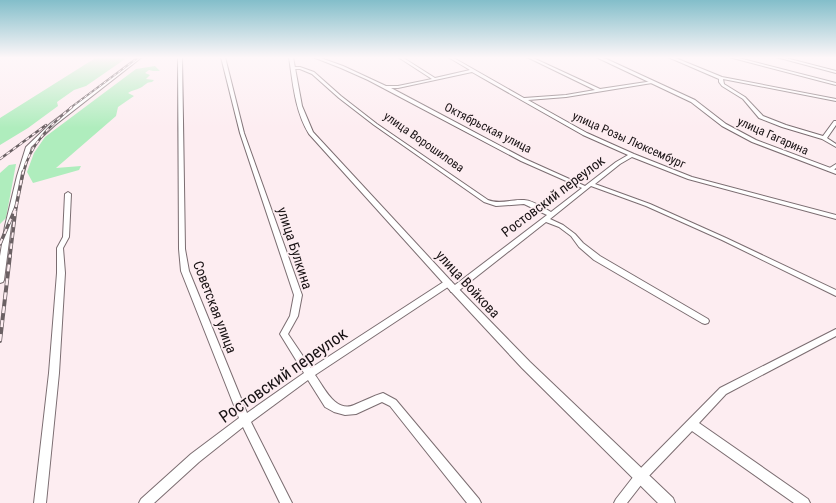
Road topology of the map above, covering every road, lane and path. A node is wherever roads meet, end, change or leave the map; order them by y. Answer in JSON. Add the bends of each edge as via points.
{"nodes":[{"id":1,"x":110,"y":80,"type":"edge"},
{"id":2,"x":180,"y":80,"type":"edge"},
{"id":3,"x":229,"y":80,"type":"edge"},
{"id":4,"x":295,"y":80,"type":"edge"},
{"id":5,"x":323,"y":80,"type":"edge"},
{"id":6,"x":373,"y":80,"type":"edge"},
{"id":7,"x":428,"y":80,"type":"edge"},
{"id":8,"x":490,"y":80,"type":"edge"},
{"id":9,"x":578,"y":80,"type":"edge"},
{"id":10,"x":649,"y":80,"type":"edge"},
{"id":11,"x":721,"y":80,"type":"edge"},
{"id":12,"x":734,"y":80,"type":"edge"},
{"id":13,"x":822,"y":80,"type":"edge"},
{"id":14,"x":652,"y":82,"type":"junction"},
{"id":15,"x":836,"y":84,"type":"edge"},
{"id":16,"x":387,"y":87,"type":"junction"},
{"id":17,"x":601,"y":91,"type":"junction"},
{"id":18,"x":526,"y":99,"type":"junction"},
{"id":19,"x":836,"y":100,"type":"edge"},
{"id":20,"x":836,"y":122,"type":"edge"},
{"id":21,"x":829,"y":132,"type":"junction"},
{"id":22,"x":836,"y":133,"type":"edge"},
{"id":23,"x":824,"y":138,"type":"junction"},
{"id":24,"x":836,"y":146,"type":"edge"},
{"id":25,"x":632,"y":155,"type":"junction"},
{"id":26,"x":836,"y":166,"type":"edge"},
{"id":27,"x":830,"y":170,"type":"junction"},
{"id":28,"x":836,"y":172,"type":"edge"},
{"id":29,"x":588,"y":186,"type":"junction"},
{"id":30,"x":68,"y":194,"type":"dead end"},
{"id":31,"x":548,"y":216,"type":"junction"},
{"id":32,"x":836,"y":217,"type":"edge"},
{"id":33,"x":0,"y":280,"type":"edge"},
{"id":34,"x":451,"y":287,"type":"junction"},
{"id":35,"x":836,"y":293,"type":"edge"},
{"id":36,"x":706,"y":321,"type":"dead end"},
{"id":37,"x":836,"y":332,"type":"edge"},
{"id":38,"x":309,"y":374,"type":"junction"},
{"id":39,"x":245,"y":420,"type":"junction"},
{"id":40,"x":691,"y":424,"type":"junction"},
{"id":41,"x":641,"y":476,"type":"junction"},
{"id":42,"x":40,"y":503,"type":"edge"},
{"id":43,"x":145,"y":503,"type":"edge"},
{"id":44,"x":286,"y":503,"type":"edge"},
{"id":45,"x":475,"y":503,"type":"edge"},
{"id":46,"x":620,"y":503,"type":"edge"},
{"id":47,"x":668,"y":503,"type":"edge"},
{"id":48,"x":804,"y":503,"type":"edge"}],
"edges":[{"from":1,"to":33,"type":"street","via":[[53,124],[29,147],[8,226]]},
{"from":2,"to":39,"type":"street","name":"Советская улица","via":[[184,271]]},
{"from":3,"to":38,"type":"street","name":"улица Булкина","via":[[242,133],[298,295],[294,316],[284,334]]},
{"from":4,"to":34,"type":"main road","name":"улица Войкова","via":[[300,110],[311,133]]},
{"from":5,"to":31,"type":"street","name":"улица Ворошилова","via":[[368,119],[486,201],[504,205],[525,202]]},
{"from":6,"to":16,"type":"street","name":"Октябрьская улица"},
{"from":7,"to":16,"type":"street"},
{"from":8,"to":18,"type":"street","name":"улица Розы Люксембург"},
{"from":9,"to":17,"type":"street"},
{"from":10,"to":14,"type":"main road","name":"улица Гагарина"},
{"from":11,"to":23,"type":"street","via":[[723,85],[744,98],[761,117]]},
{"from":12,"to":19,"type":"street"},
{"from":13,"to":15,"type":"street"},
{"from":14,"to":17,"type":"street"},
{"from":14,"to":27,"type":"main road","name":"улица Гагарина","via":[[693,101],[724,124],[754,141]]},
{"from":16,"to":29,"type":"street","name":"Октябрьская улица","via":[[496,146]]},
{"from":17,"to":18,"type":"street"},
{"from":18,"to":25,"type":"street","name":"улица Розы Люксембург","via":[[585,134]]},
{"from":20,"to":21,"type":"street"},
{"from":21,"to":22,"type":"street"},
{"from":21,"to":23,"type":"street"},
{"from":23,"to":24,"type":"street"},
{"from":25,"to":29,"type":"street","name":"Ростовский переулок"},
{"from":25,"to":32,"type":"street","name":"улица Розы Люксембург","via":[[690,178]]},
{"from":26,"to":27,"type":"street"},
{"from":27,"to":28,"type":"main road","name":"улица Гагарина"},
{"from":29,"to":31,"type":"street","name":"Ростовский переулок"},
{"from":29,"to":35,"type":"street","name":"Октябрьская улица","via":[[648,205]]},
{"from":30,"to":42,"type":"street","via":[[66,237],[60,248],[61,273],[54,373]]},
{"from":31,"to":34,"type":"street","name":"Ростовский переулок"},
{"from":31,"to":36,"type":"street","name":"улица Ворошилова","via":[[597,258]]},
{"from":34,"to":38,"type":"street","name":"Ростовский переулок"},
{"from":34,"to":41,"type":"main road","name":"улица Войкова"},
{"from":37,"to":40,"type":"street","via":[[723,391]]},
{"from":38,"to":39,"type":"street","name":"Ростовский переулок"},
{"from":38,"to":45,"type":"street","name":"улица Булкина","via":[[329,404],[340,411],[353,412],[372,400],[383,397],[393,403]]},
{"from":39,"to":43,"type":"street","name":"Ростовский переулок","via":[[195,458]]},
{"from":39,"to":44,"type":"street","name":"Советская улица"},
{"from":40,"to":41,"type":"street"},
{"from":40,"to":48,"type":"street"},
{"from":41,"to":46,"type":"street"},
{"from":41,"to":47,"type":"main road","name":"улица Войкова"}]}
